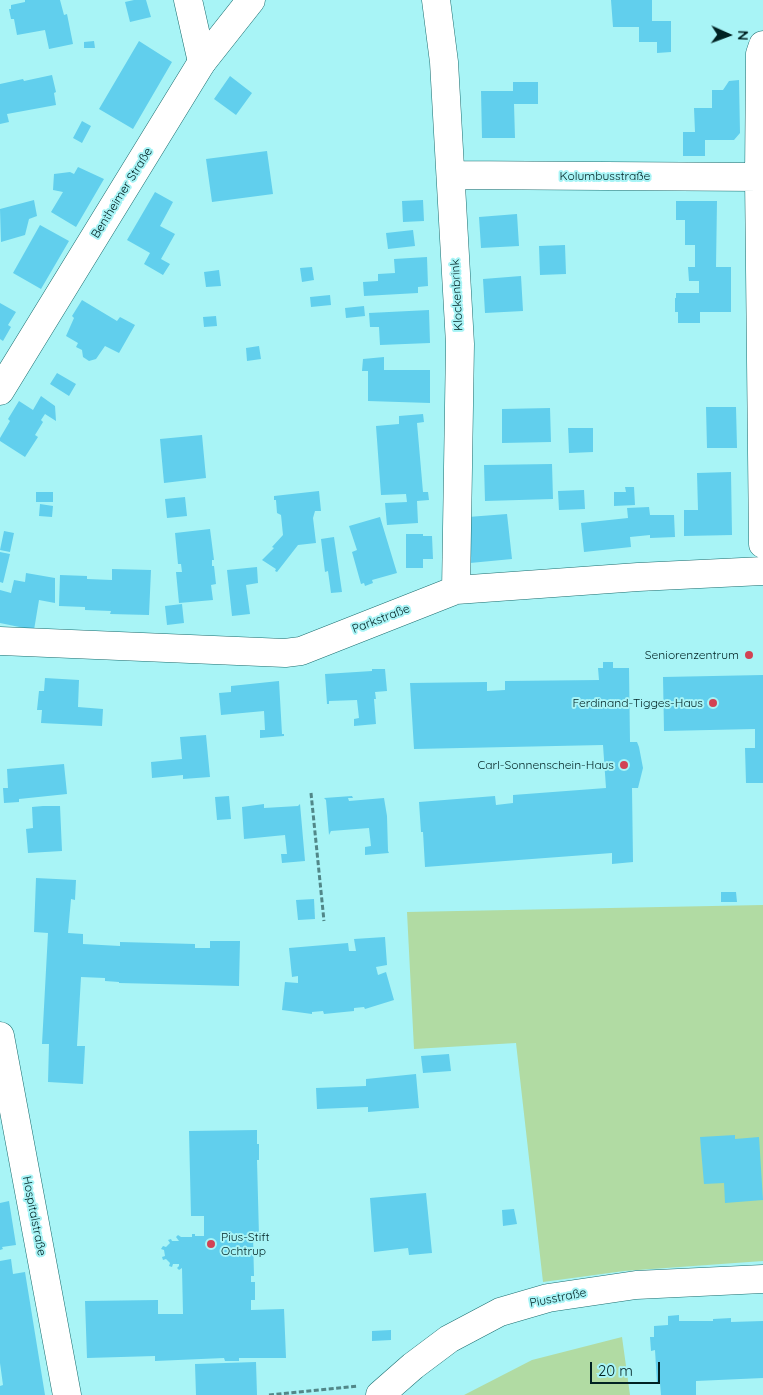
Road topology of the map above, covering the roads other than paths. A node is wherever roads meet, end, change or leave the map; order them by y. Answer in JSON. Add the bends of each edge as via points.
{"nodes":[{"id":1,"x":188,"y":0,"type":"edge"},
{"id":2,"x":251,"y":0,"type":"edge"},
{"id":3,"x":436,"y":0,"type":"edge"},
{"id":4,"x":763,"y":45,"type":"edge"},
{"id":5,"x":202,"y":62,"type":"junction"},
{"id":6,"x":451,"y":175,"type":"junction"},
{"id":7,"x":759,"y":177,"type":"junction"},
{"id":8,"x":0,"y":391,"type":"edge"},
{"id":9,"x":763,"y":544,"type":"edge"},
{"id":10,"x":763,"y":571,"type":"edge"},
{"id":11,"x":456,"y":590,"type":"junction"},
{"id":12,"x":0,"y":641,"type":"edge"},
{"id":13,"x":0,"y":1036,"type":"edge"},
{"id":14,"x":763,"y":1279,"type":"edge"},
{"id":15,"x":376,"y":1392,"type":"edge"},
{"id":16,"x":68,"y":1395,"type":"edge"}],
"edges":[{"from":1,"to":5,"type":"street"},
{"from":2,"to":5,"type":"street","name":"Bentheimer Straße"},
{"from":3,"to":6,"type":"street","name":"Klockenbrink","via":[[444,62]]},
{"from":4,"to":7,"type":"street","via":[[760,54]]},
{"from":5,"to":8,"type":"street","name":"Bentheimer Straße"},
{"from":6,"to":7,"type":"street","name":"Kolumbusstraße"},
{"from":6,"to":11,"type":"street","name":"Klockenbrink","via":[[460,344]]},
{"from":7,"to":9,"type":"street"},
{"from":10,"to":11,"type":"street","name":"Parkstraße"},
{"from":11,"to":12,"type":"street","name":"Parkstraße","via":[[301,651],[286,653]]},
{"from":13,"to":16,"type":"street","name":"Hospitalstraße"},
{"from":14,"to":15,"type":"street","name":"Piusstraße","via":[[636,1285],[548,1298],[500,1312],[450,1339]]}]}
